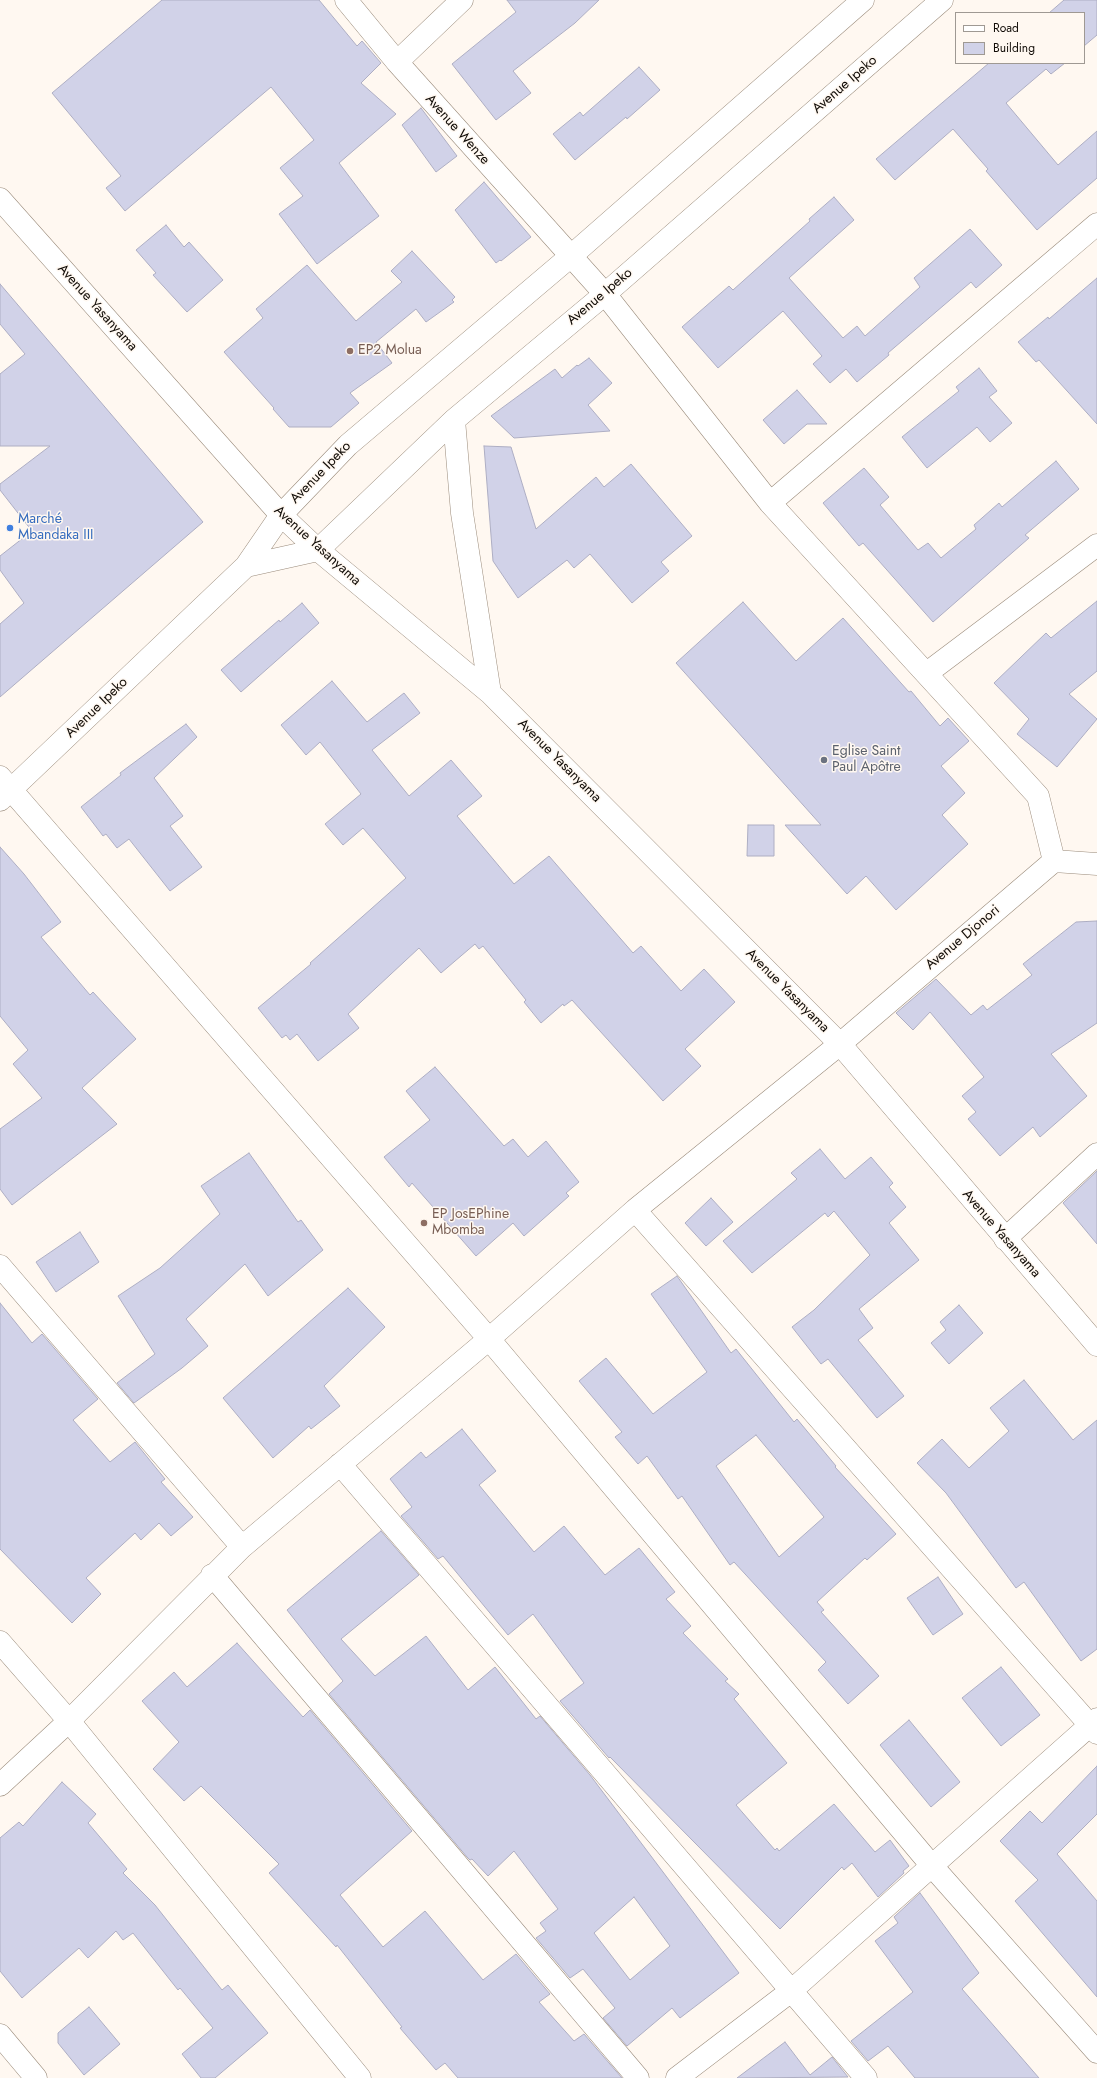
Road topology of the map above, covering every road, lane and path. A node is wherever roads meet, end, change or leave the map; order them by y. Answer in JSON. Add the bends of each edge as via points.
{"nodes":[{"id":1,"x":346,"y":0,"type":"edge"},
{"id":2,"x":462,"y":0,"type":"edge"},
{"id":3,"x":863,"y":0,"type":"edge"},
{"id":4,"x":942,"y":0,"type":"edge"},
{"id":5,"x":397,"y":62,"type":"junction"},
{"id":6,"x":0,"y":199,"type":"edge"},
{"id":7,"x":1097,"y":224,"type":"edge"},
{"id":8,"x":571,"y":256,"type":"junction"},
{"id":9,"x":605,"y":294,"type":"junction"},
{"id":10,"x":454,"y":420,"type":"junction"},
{"id":11,"x":770,"y":503,"type":"junction"},
{"id":12,"x":281,"y":515,"type":"junction"},
{"id":13,"x":1097,"y":545,"type":"edge"},
{"id":14,"x":318,"y":550,"type":"junction"},
{"id":15,"x":246,"y":566,"type":"junction"},
{"id":16,"x":927,"y":673,"type":"junction"},
{"id":17,"x":490,"y":693,"type":"junction"},
{"id":18,"x":4,"y":789,"type":"edge"},
{"id":19,"x":1054,"y":861,"type":"junction"},
{"id":20,"x":1097,"y":864,"type":"edge"},
{"id":21,"x":840,"y":1044,"type":"junction"},
{"id":22,"x":1097,"y":1154,"type":"edge"},
{"id":23,"x":635,"y":1210,"type":"junction"},
{"id":24,"x":1005,"y":1239,"type":"junction"},
{"id":25,"x":0,"y":1266,"type":"edge"},
{"id":26,"x":489,"y":1339,"type":"junction"},
{"id":27,"x":1097,"y":1345,"type":"edge"},
{"id":28,"x":340,"y":1464,"type":"junction"},
{"id":29,"x":242,"y":1547,"type":"junction"},
{"id":30,"x":212,"y":1575,"type":"junction"},
{"id":31,"x":0,"y":1642,"type":"edge"},
{"id":32,"x":69,"y":1721,"type":"junction"},
{"id":33,"x":1095,"y":1725,"type":"edge"},
{"id":34,"x":0,"y":1785,"type":"edge"},
{"id":35,"x":932,"y":1866,"type":"junction"},
{"id":36,"x":791,"y":1991,"type":"junction"},
{"id":37,"x":0,"y":2035,"type":"edge"},
{"id":38,"x":1097,"y":2052,"type":"edge"},
{"id":39,"x":36,"y":2078,"type":"edge"},
{"id":40,"x":360,"y":2078,"type":"edge"},
{"id":41,"x":638,"y":2078,"type":"edge"},
{"id":42,"x":677,"y":2078,"type":"edge"},
{"id":43,"x":866,"y":2078,"type":"edge"}],
"edges":[{"from":1,"to":5,"type":"street","name":"Avenue Wenze"},
{"from":2,"to":5,"type":"street"},
{"from":3,"to":8,"type":"street","name":"Avenue Ipeko"},
{"from":4,"to":9,"type":"street","name":"Avenue Ipeko"},
{"from":5,"to":8,"type":"street","name":"Avenue Wenze"},
{"from":6,"to":12,"type":"street","name":"Avenue Yasanyama"},
{"from":7,"to":11,"type":"street"},
{"from":8,"to":9,"type":"street","name":"Avenue Wenze"},
{"from":8,"to":12,"type":"street","name":"Avenue Ipeko","via":[[348,445]]},
{"from":9,"to":10,"type":"street","name":"Avenue Ipeko"},
{"from":9,"to":11,"type":"street","name":"Avenue Wenze"},
{"from":10,"to":14,"type":"street","name":"Avenue Ipeko"},
{"from":10,"to":17,"type":"street","via":[[462,514]]},
{"from":11,"to":16,"type":"street","name":"Avenue Wenze"},
{"from":12,"to":14,"type":"street","name":"Avenue Yasanyama"},
{"from":12,"to":15,"type":"street","name":"Avenue Ipeko"},
{"from":13,"to":16,"type":"street"},
{"from":14,"to":15,"type":"street"},
{"from":14,"to":17,"type":"street","name":"Avenue Yasanyama"},
{"from":15,"to":18,"type":"street","name":"Avenue Ipeko"},
{"from":16,"to":19,"type":"street","name":"Avenue Wenze","via":[[1038,796]]},
{"from":17,"to":21,"type":"street","name":"Avenue Yasanyama"},
{"from":18,"to":26,"type":"street"},
{"from":19,"to":20,"type":"street"},
{"from":19,"to":21,"type":"street","name":"Avenue Djonori"},
{"from":21,"to":23,"type":"street","name":"Avenue Djonori"},
{"from":21,"to":24,"type":"street","name":"Avenue Yasanyama"},
{"from":22,"to":24,"type":"street"},
{"from":23,"to":26,"type":"street","name":"Avenue Djonori"},
{"from":23,"to":33,"type":"street"},
{"from":24,"to":27,"type":"street","name":"Avenue Yasanyama"},
{"from":25,"to":29,"type":"street"},
{"from":26,"to":28,"type":"street","name":"Avenue Djonori"},
{"from":26,"to":35,"type":"street"},
{"from":28,"to":29,"type":"street","name":"Avenue Djonori"},
{"from":28,"to":36,"type":"street"},
{"from":29,"to":30,"type":"street","name":"Avenue Djonori"},
{"from":30,"to":32,"type":"street","name":"Avenue Djonori"},
{"from":30,"to":41,"type":"street"},
{"from":31,"to":32,"type":"street"},
{"from":32,"to":34,"type":"street","name":"Avenue Djonori"},
{"from":32,"to":40,"type":"street"},
{"from":33,"to":35,"type":"street"},
{"from":35,"to":36,"type":"street"},
{"from":35,"to":38,"type":"street"},
{"from":36,"to":42,"type":"street"},
{"from":36,"to":43,"type":"street"},
{"from":37,"to":39,"type":"street"}]}
